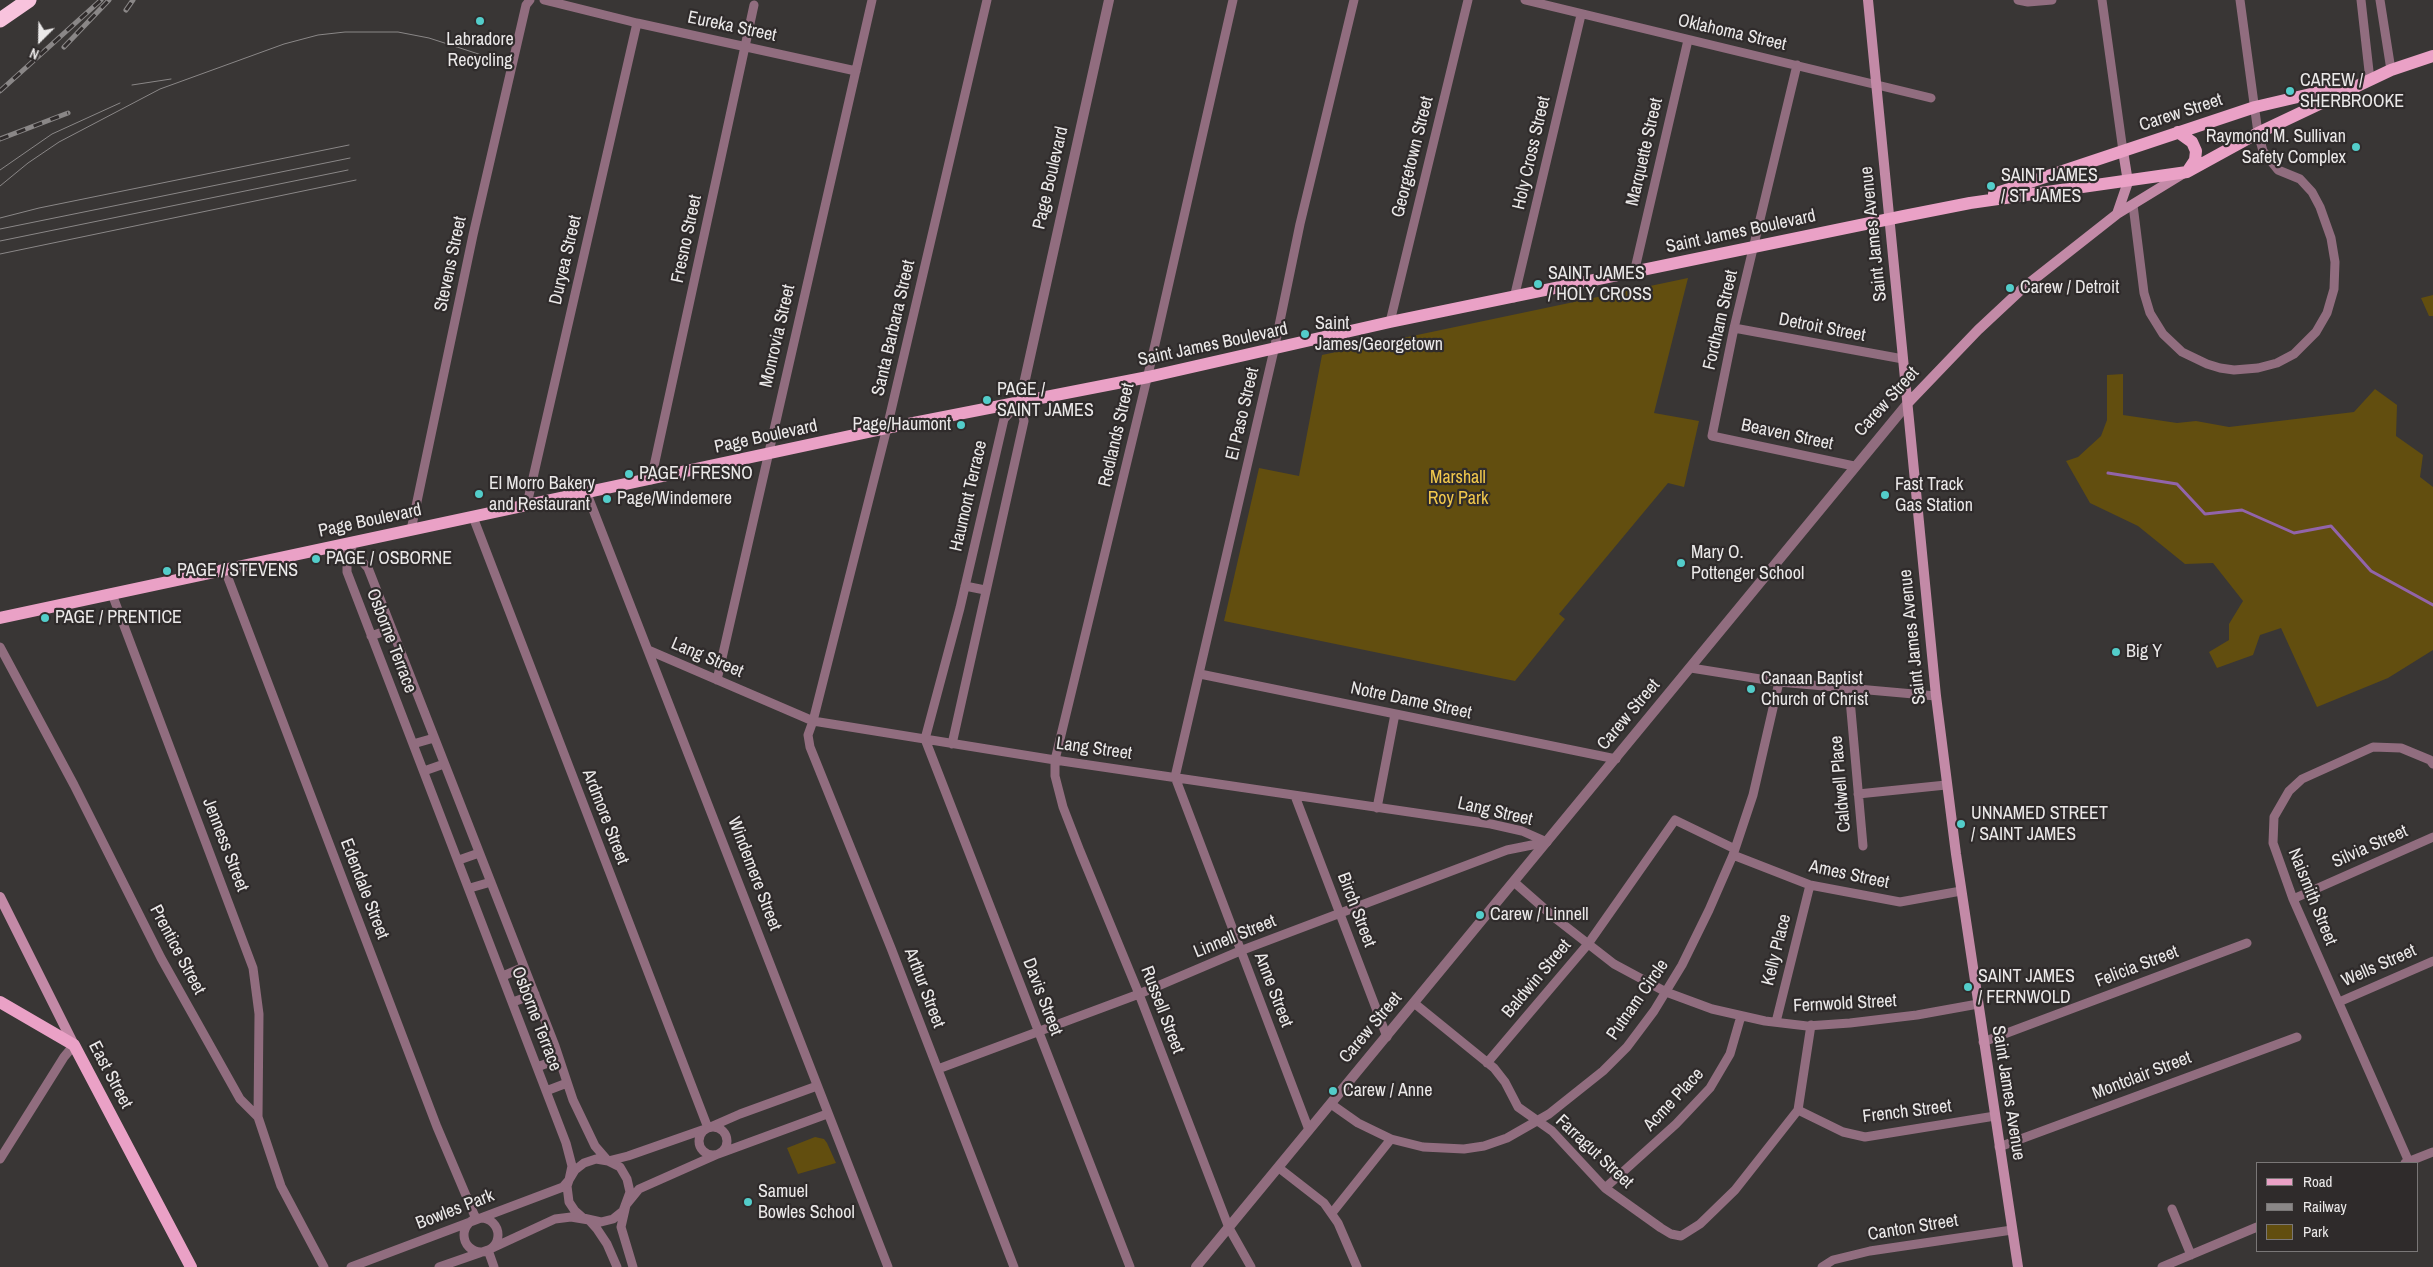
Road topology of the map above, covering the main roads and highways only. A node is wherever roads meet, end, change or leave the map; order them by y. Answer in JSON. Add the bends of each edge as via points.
{"nodes":[{"id":1,"x":28,"y":0,"type":"edge"},
{"id":2,"x":1868,"y":0,"type":"edge"},
{"id":3,"x":0,"y":20,"type":"edge"},
{"id":4,"x":2433,"y":56,"type":"edge"},
{"id":5,"x":2370,"y":80,"type":"junction"},
{"id":6,"x":2178,"y":132,"type":"junction"},
{"id":7,"x":2123,"y":150,"type":"junction"},
{"id":8,"x":2187,"y":172,"type":"junction"},
{"id":9,"x":2128,"y":182,"type":"junction"},
{"id":10,"x":1970,"y":203,"type":"junction"},
{"id":11,"x":2117,"y":214,"type":"junction"},
{"id":12,"x":1887,"y":220,"type":"junction"},
{"id":13,"x":1020,"y":402,"type":"joint"},
{"id":14,"x":1908,"y":403,"type":"junction"},
{"id":15,"x":0,"y":618,"type":"edge"},
{"id":16,"x":0,"y":897,"type":"edge"},
{"id":17,"x":0,"y":1002,"type":"edge"},
{"id":18,"x":74,"y":1046,"type":"junction"},
{"id":19,"x":191,"y":1267,"type":"edge"},
{"id":20,"x":2018,"y":1267,"type":"edge"}],
"edges":[{"from":1,"to":3,"type":"highway"},
{"from":2,"to":12,"type":"main road","name":"Saint James Avenue"},
{"from":4,"to":5,"type":"main road","name":"Carew Street"},
{"from":5,"to":6,"type":"main road","name":"Carew Street","via":[[2255,106]]},
{"from":5,"to":8,"type":"main road","name":"Carew Street","via":[[2258,133]]},
{"from":6,"to":7,"type":"main road","name":"Carew Street"},
{"from":6,"to":8,"type":"main road","via":[[2192,142],[2196,151]]},
{"from":7,"to":9,"type":"main road","name":"Carew Street"},
{"from":7,"to":10,"type":"main road","name":"Saint James Boulevard"},
{"from":8,"to":9,"type":"main road","name":"Saint James Boulevard"},
{"from":8,"to":11,"type":"main road","name":"Carew Street"},
{"from":9,"to":10,"type":"main road","name":"Saint James Boulevard"},
{"from":9,"to":11,"type":"main road","name":"Carew Street"},
{"from":10,"to":12,"type":"main road","name":"Saint James Boulevard"},
{"from":11,"to":14,"type":"main road","name":"Carew Street","via":[[2023,288]]},
{"from":12,"to":13,"type":"main road","name":"Saint James Boulevard"},
{"from":12,"to":14,"type":"main road","name":"Saint James Avenue"},
{"from":13,"to":15,"type":"main road","name":"Page Boulevard"},
{"from":14,"to":20,"type":"main road","name":"Saint James Avenue","via":[[1946,785]]},
{"from":16,"to":18,"type":"main road","name":"East Street"},
{"from":17,"to":18,"type":"main road"},
{"from":18,"to":19,"type":"main road","name":"East Street"}]}
